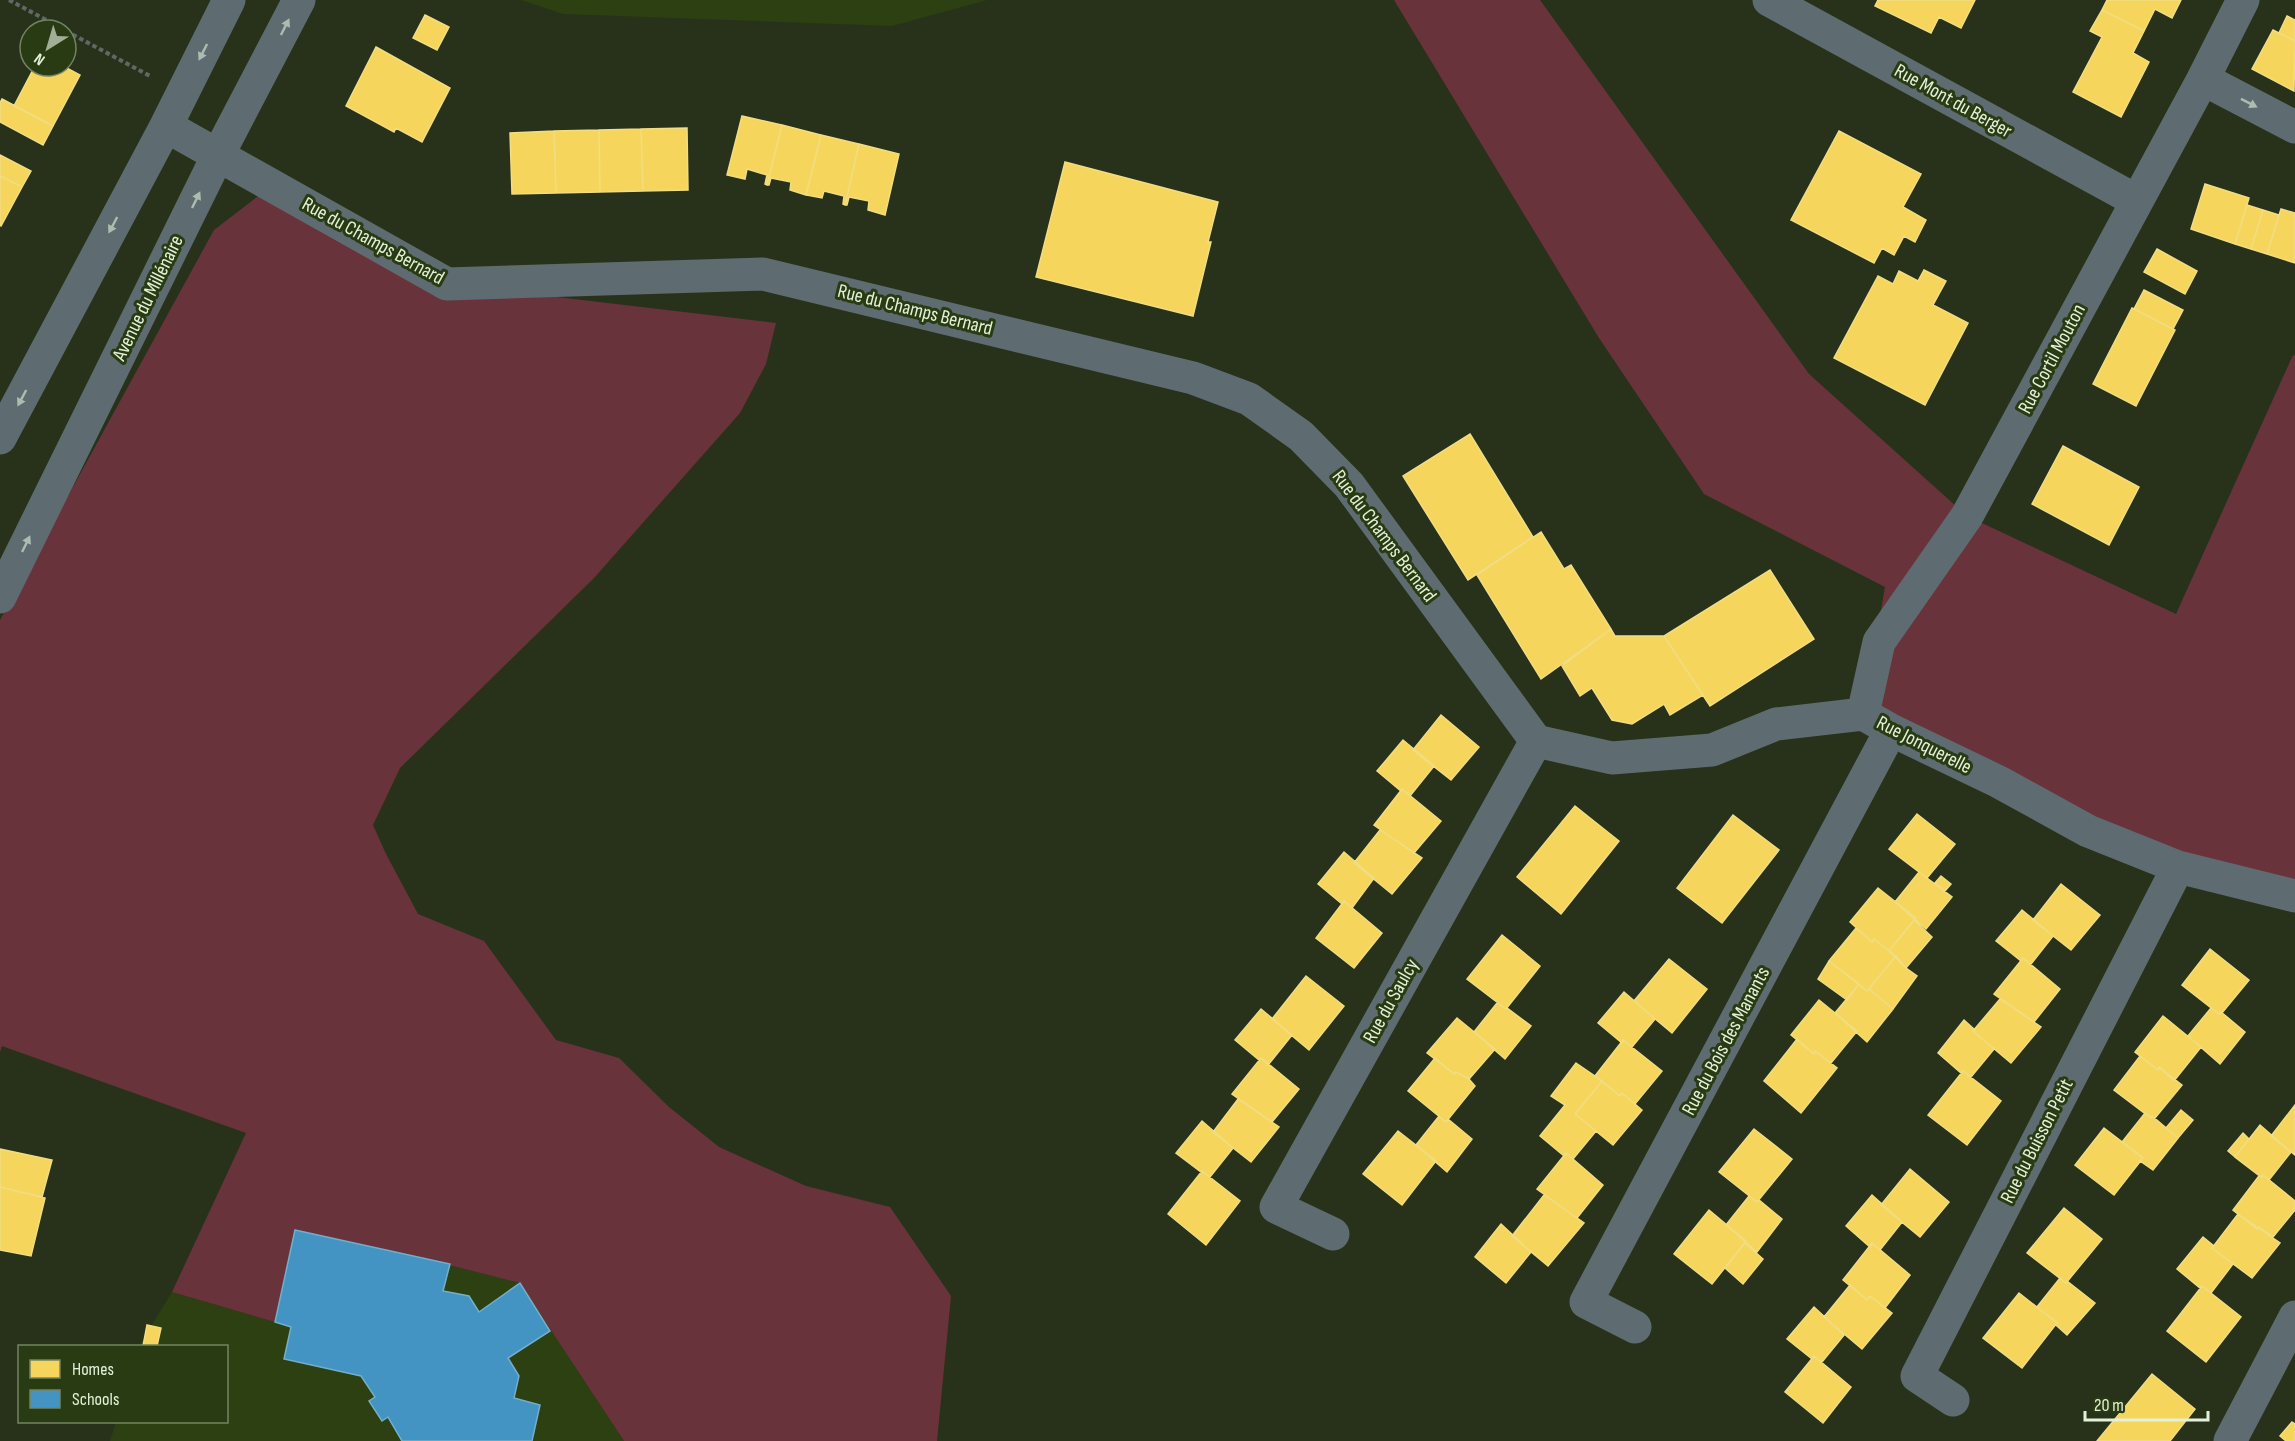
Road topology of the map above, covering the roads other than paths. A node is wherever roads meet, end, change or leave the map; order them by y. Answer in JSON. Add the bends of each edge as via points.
{"nodes":[{"id":1,"x":229,"y":0,"type":"edge"},
{"id":2,"x":299,"y":0,"type":"edge"},
{"id":3,"x":1769,"y":0,"type":"edge"},
{"id":4,"x":2243,"y":0,"type":"edge"},
{"id":5,"x":2203,"y":79,"type":"junction"},
{"id":6,"x":166,"y":126,"type":"junction"},
{"id":7,"x":2295,"y":127,"type":"edge"},
{"id":8,"x":218,"y":155,"type":"junction"},
{"id":9,"x":2137,"y":201,"type":"junction"},
{"id":10,"x":0,"y":438,"type":"edge"},
{"id":11,"x":0,"y":597,"type":"edge"},
{"id":12,"x":1863,"y":714,"type":"junction"},
{"id":13,"x":1891,"y":730,"type":"junction"},
{"id":14,"x":1536,"y":741,"type":"junction"},
{"id":15,"x":2178,"y":867,"type":"junction"},
{"id":16,"x":2295,"y":896,"type":"edge"},
{"id":17,"x":1333,"y":1234,"type":"dead end"},
{"id":18,"x":2295,"y":1317,"type":"edge"},
{"id":19,"x":1635,"y":1327,"type":"dead end"},
{"id":20,"x":1953,"y":1400,"type":"dead end"},
{"id":21,"x":2230,"y":1441,"type":"edge"}],
"edges":[{"from":1,"to":6,"type":"street","one_way":true},
{"from":8,"to":2,"type":"street","name":"Avenue du Millénaire","one_way":true},
{"from":3,"to":9,"type":"street","name":"Rue Mont du Berger"},
{"from":4,"to":5,"type":"street","name":"Rue Cortil Mouton"},
{"from":5,"to":7,"type":"street","one_way":true},
{"from":5,"to":9,"type":"street","name":"Rue Cortil Mouton"},
{"from":6,"to":8,"type":"street","name":"Rue du Champs Bernard"},
{"from":6,"to":10,"type":"street","one_way":true},
{"from":11,"to":8,"type":"street","name":"Avenue du Millénaire","one_way":true},
{"from":8,"to":14,"type":"street","name":"Rue du Champs Bernard","via":[[447,284],[763,274],[1193,378],[1249,399],[1301,436],[1349,485]]},
{"from":9,"to":12,"type":"street","name":"Rue Cortil Mouton","via":[[1967,516],[1879,642]]},
{"from":12,"to":13,"type":"street","name":"Rue Jonquerelle"},
{"from":12,"to":14,"type":"street","name":"Rue Jonquerelle","via":[[1776,724],[1712,750],[1612,758]]},
{"from":13,"to":15,"type":"street","name":"Rue Jonquerelle","via":[[2088,831]]},
{"from":13,"to":19,"type":"street","name":"Rue du Bois des Manants","via":[[1586,1302]]},
{"from":14,"to":17,"type":"street","name":"Rue du Saulcy","via":[[1276,1207]]},
{"from":15,"to":16,"type":"street","name":"Rue Jonquerelle"},
{"from":15,"to":20,"type":"street","name":"Rue du Buisson Petit","via":[[1917,1376]]},
{"from":18,"to":21,"type":"street"}]}
